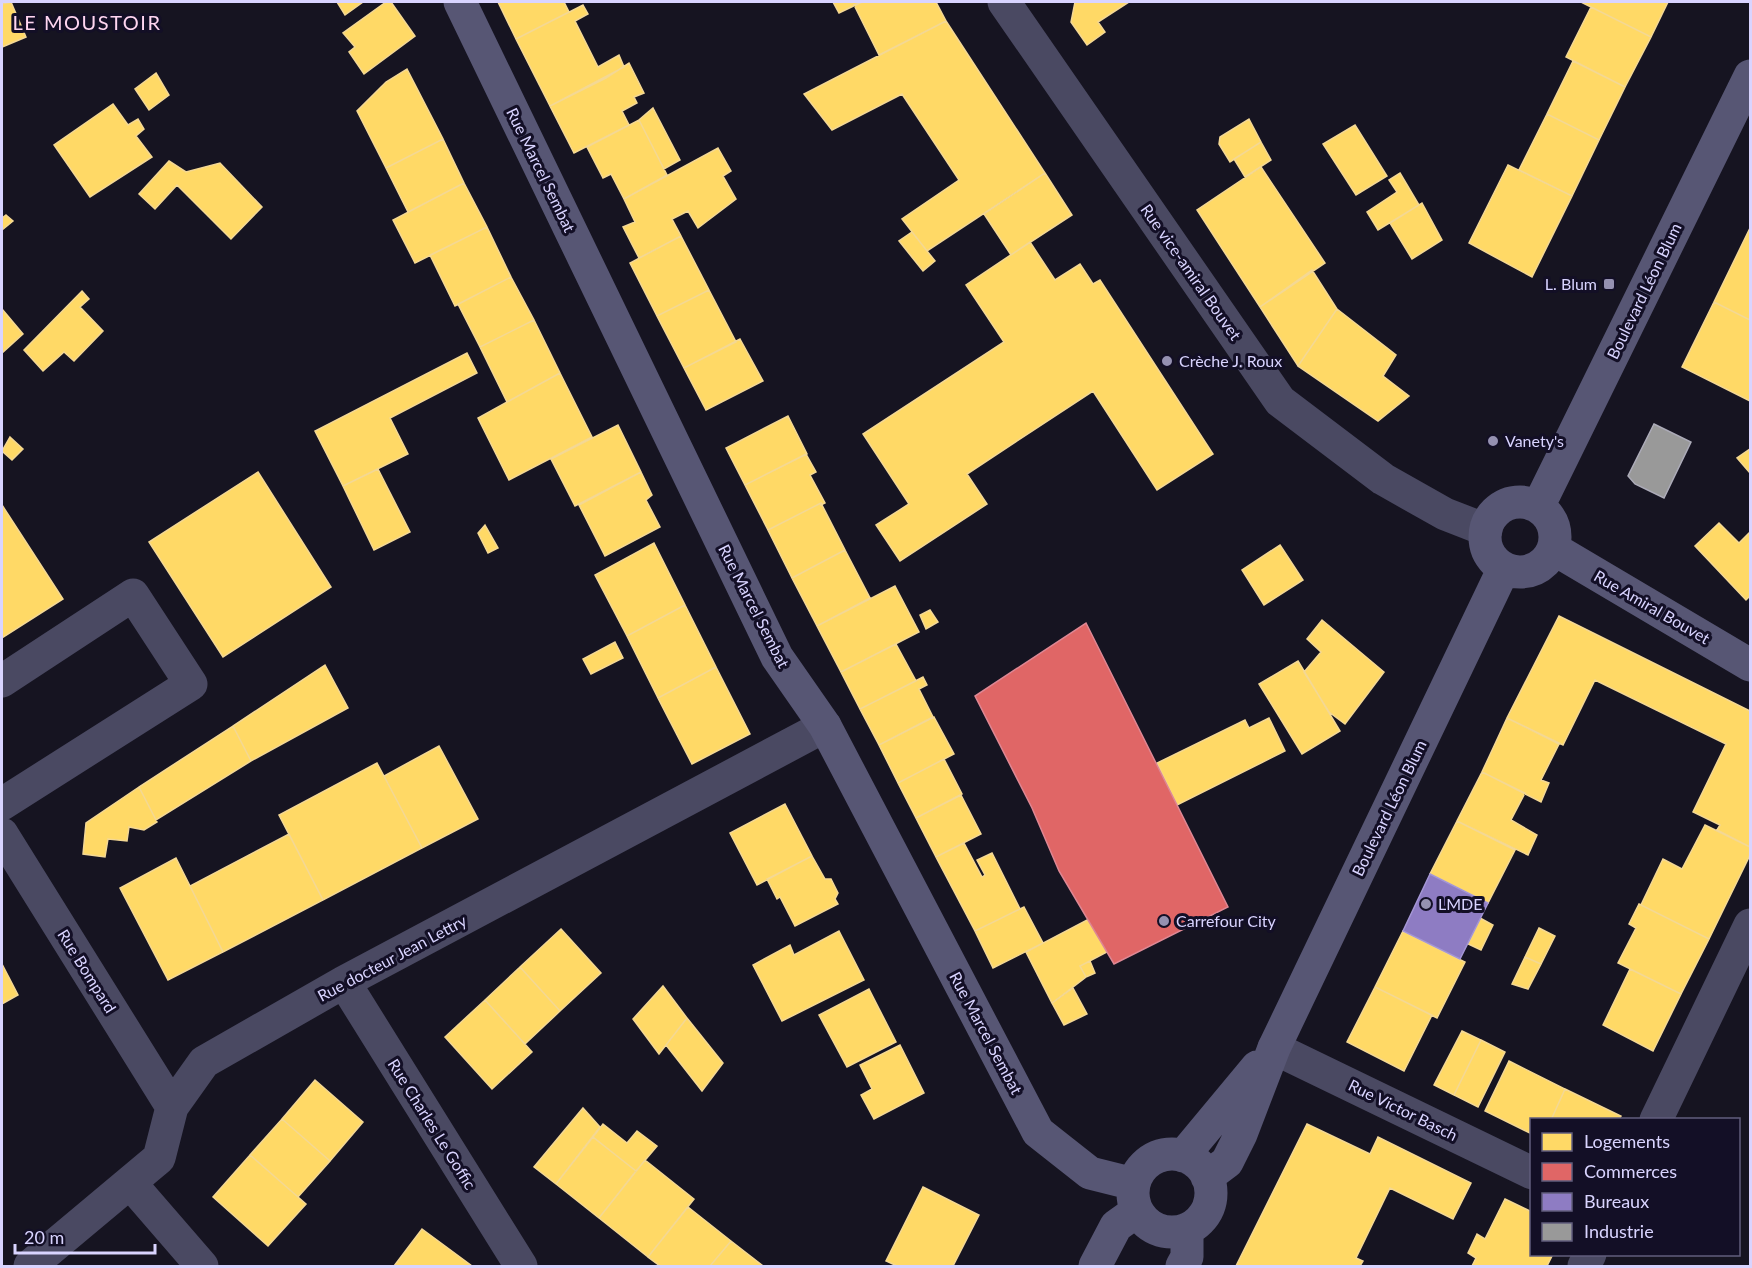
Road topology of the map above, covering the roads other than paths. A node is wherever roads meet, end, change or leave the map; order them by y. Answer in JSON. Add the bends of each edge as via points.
{"nodes":[{"id":1,"x":460,"y":2,"type":"edge"},
{"id":2,"x":1004,"y":2,"type":"edge"},
{"id":3,"x":1750,"y":76,"type":"edge"},
{"id":4,"x":1538,"y":507,"type":"junction"},
{"id":5,"x":1486,"y":530,"type":"junction"},
{"id":6,"x":1554,"y":549,"type":"junction"},
{"id":7,"x":1504,"y":568,"type":"junction"},
{"id":8,"x":1750,"y":665,"type":"edge"},
{"id":9,"x":2,"y":681,"type":"edge"},
{"id":10,"x":825,"y":726,"type":"junction"},
{"id":11,"x":2,"y":804,"type":"edge"},
{"id":12,"x":2,"y":834,"type":"edge"},
{"id":13,"x":1750,"y":925,"type":"edge"},
{"id":14,"x":344,"y":982,"type":"junction"},
{"id":15,"x":1274,"y":1048,"type":"junction"},
{"id":16,"x":172,"y":1107,"type":"junction"},
{"id":17,"x":1656,"y":1118,"type":"edge"},
{"id":18,"x":1183,"y":1156,"type":"junction"},
{"id":19,"x":1530,"y":1172,"type":"edge"},
{"id":20,"x":1207,"y":1177,"type":"junction"},
{"id":21,"x":130,"y":1184,"type":"junction"},
{"id":22,"x":1135,"y":1197,"type":"junction"},
{"id":23,"x":1187,"y":1229,"type":"junction"},
{"id":24,"x":30,"y":1266,"type":"edge"},
{"id":25,"x":202,"y":1266,"type":"edge"},
{"id":26,"x":521,"y":1266,"type":"edge"},
{"id":27,"x":1095,"y":1266,"type":"edge"},
{"id":28,"x":1182,"y":1266,"type":"edge"}],
"edges":[{"from":1,"to":10,"type":"main road","name":"Rue Marcel Sembat","via":[[777,657]]},
{"from":2,"to":5,"type":"street","name":"Rue vice-amiral Bouvet","via":[[1280,400],[1383,479],[1445,514]]},
{"from":3,"to":4,"type":"main road","name":"Boulevard Léon Blum"},
{"from":4,"to":5,"type":"main road","via":[[1509,504],[1497,511]]},
{"from":4,"to":6,"type":"main road","via":[[1553,525]]},
{"from":5,"to":7,"type":"main road","via":[[1489,552]]},
{"from":6,"to":7,"type":"main road","via":[[1548,560],[1527,572]]},
{"from":6,"to":8,"type":"main road","name":"Rue Amiral Bouvet"},
{"from":7,"to":15,"type":"main road","name":"Boulevard Léon Blum"},
{"from":9,"to":11,"type":"street","via":[[133,595],[192,684]]},
{"from":10,"to":14,"type":"street","name":"Rue docteur Jean Lettry"},
{"from":10,"to":22,"type":"main road","name":"Rue Marcel Sembat","via":[[1038,1132],[1090,1173]]},
{"from":12,"to":16,"type":"street","name":"Rue Bompard"},
{"from":13,"to":17,"type":"street"},
{"from":14,"to":16,"type":"street","name":"Rue docteur Jean Lettry","via":[[204,1062]]},
{"from":14,"to":26,"type":"street","name":"Rue Charles Le Goffic"},
{"from":15,"to":18,"type":"main road","name":"Boulevard Léon Blum"},
{"from":15,"to":19,"type":"street","name":"Rue Victor Basch"},
{"from":15,"to":20,"type":"main road","name":"Boulevard Léon Blum","via":[[1227,1162]]},
{"from":16,"to":21,"type":"street","name":"Rue docteur Jean Lettry","via":[[159,1158]]},
{"from":18,"to":20,"type":"main road","via":[[1202,1168]]},
{"from":18,"to":22,"type":"main road","via":[[1158,1157],[1138,1172]]},
{"from":20,"to":23,"type":"main road","via":[[1210,1196],[1206,1213]]},
{"from":21,"to":24,"type":"street","name":"Rue docteur Jean Lettry"},
{"from":21,"to":25,"type":"street"},
{"from":22,"to":23,"type":"main road","via":[[1153,1228],[1176,1232]]},
{"from":22,"to":27,"type":"main road"},
{"from":23,"to":28,"type":"main road","via":[[1187,1257]]}]}
